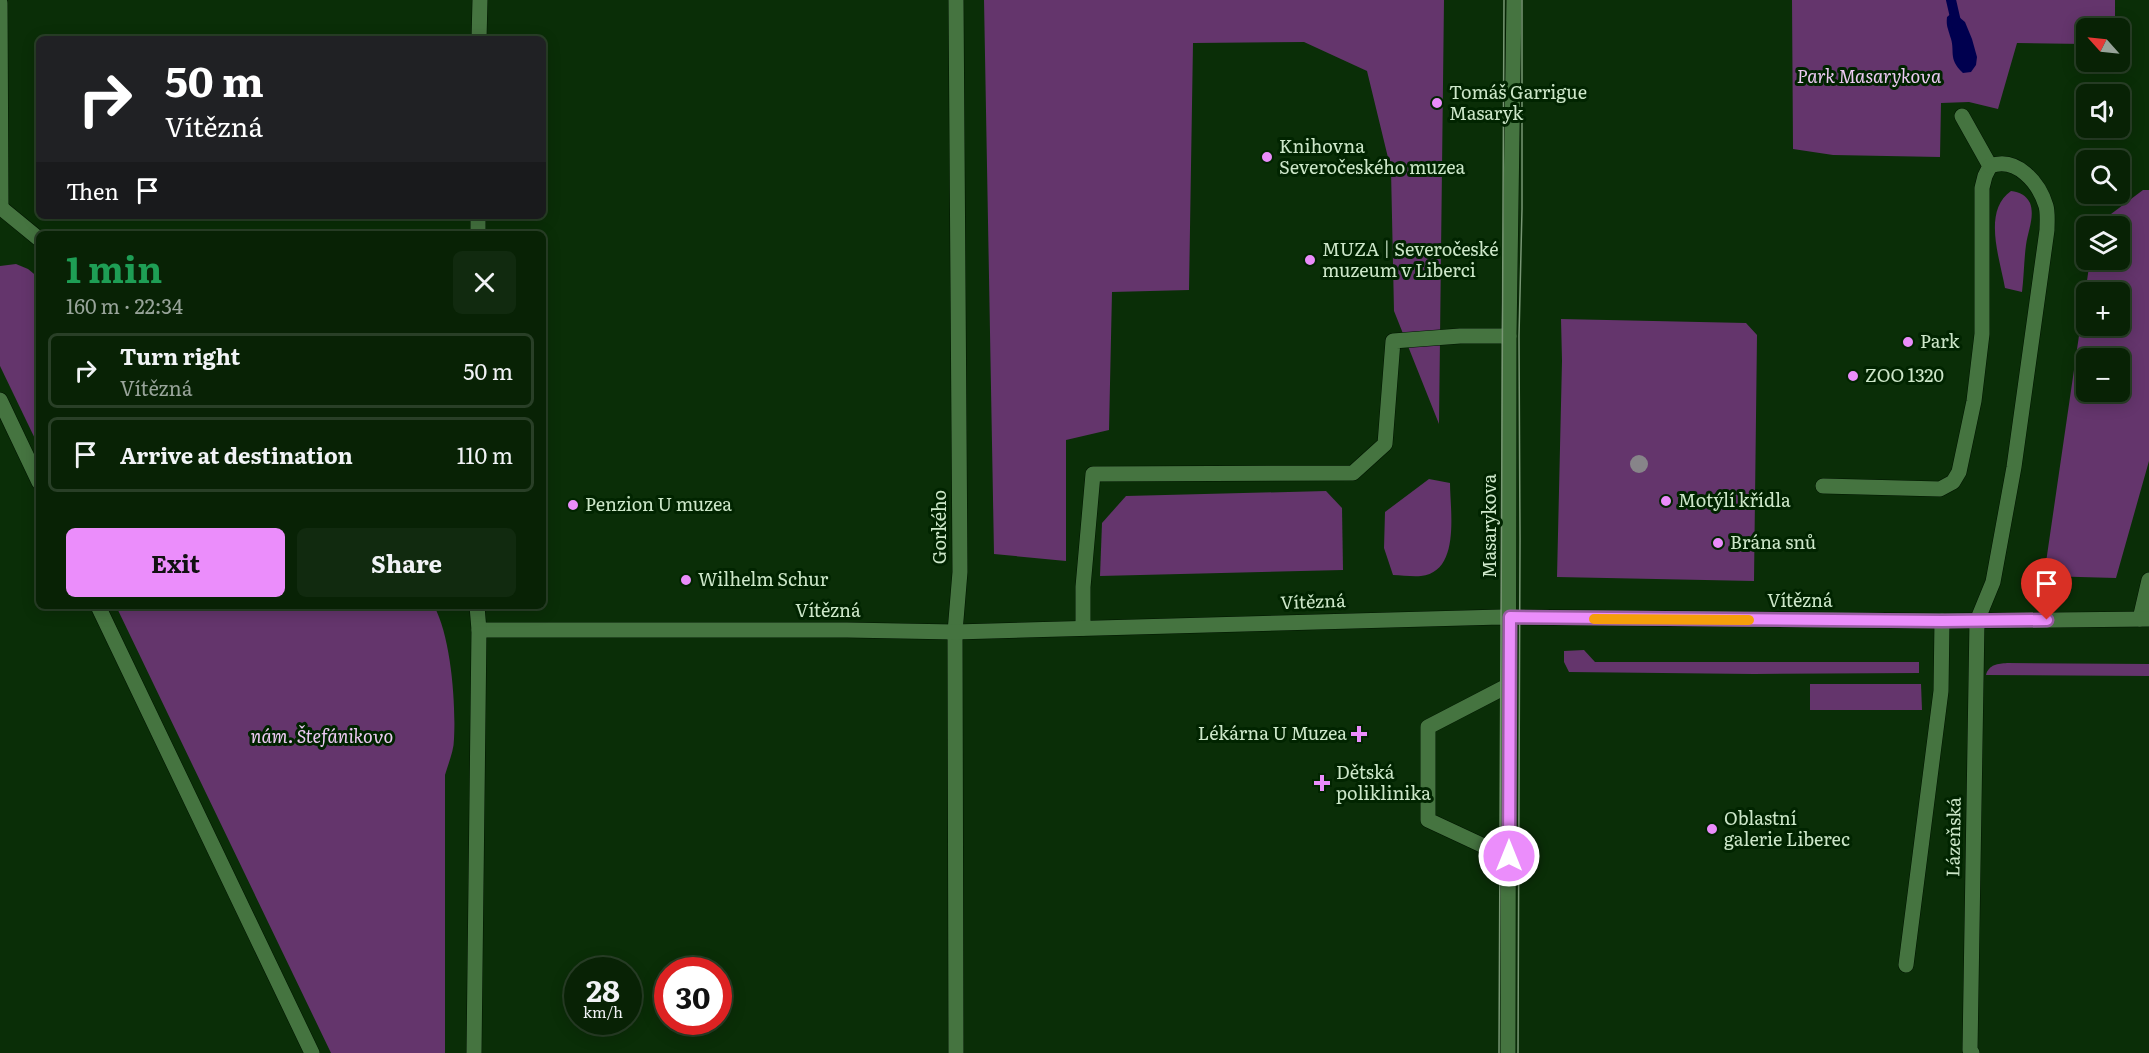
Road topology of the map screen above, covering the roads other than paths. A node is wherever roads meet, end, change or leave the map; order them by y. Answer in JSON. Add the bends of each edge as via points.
{"nodes":[{"id":1,"x":480,"y":0,"type":"edge"},
{"id":2,"x":956,"y":0,"type":"edge"},
{"id":3,"x":1514,"y":0,"type":"edge"},
{"id":4,"x":0,"y":3,"type":"edge"},
{"id":5,"x":479,"y":36,"type":"edge"},
{"id":6,"x":1962,"y":116,"type":"dead end"},
{"id":7,"x":1990,"y":166,"type":"junction"},
{"id":8,"x":0,"y":207,"type":"edge"},
{"id":9,"x":36,"y":237,"type":"edge"},
{"id":10,"x":1509,"y":336,"type":"junction"},
{"id":11,"x":0,"y":400,"type":"edge"},
{"id":12,"x":36,"y":476,"type":"edge"},
{"id":13,"x":1823,"y":486,"type":"dead end"},
{"id":14,"x":2149,"y":580,"type":"edge"},
{"id":15,"x":99,"y":609,"type":"edge"},
{"id":16,"x":477,"y":609,"type":"edge"},
{"id":17,"x":1510,"y":617,"type":"junction"},
{"id":18,"x":2144,"y":619,"type":"edge"},
{"id":19,"x":1942,"y":621,"type":"junction"},
{"id":20,"x":1977,"y":621,"type":"junction"},
{"id":21,"x":1083,"y":628,"type":"junction"},
{"id":22,"x":479,"y":630,"type":"junction"},
{"id":23,"x":955,"y":632,"type":"junction"},
{"id":24,"x":1509,"y":685,"type":"junction"},
{"id":25,"x":1509,"y":856,"type":"junction"},
{"id":26,"x":1906,"y":966,"type":"dead end"},
{"id":27,"x":312,"y":1053,"type":"edge"},
{"id":28,"x":474,"y":1053,"type":"edge"},
{"id":29,"x":956,"y":1053,"type":"edge"},
{"id":30,"x":1508,"y":1053,"type":"edge"},
{"id":31,"x":1972,"y":1053,"type":"edge"}],
"edges":[{"from":1,"to":5,"type":"street"},
{"from":2,"to":23,"type":"street","name":"Gorkého","via":[[960,572]]},
{"from":3,"to":10,"type":"street","name":"Masarykova"},
{"from":4,"to":8,"type":"street"},
{"from":6,"to":7,"type":"street"},
{"from":7,"to":13,"type":"street","via":[[1982,188],[1982,334],[1974,401],[1959,472],[1953,482],[1940,489]]},
{"from":7,"to":20,"type":"street","via":[[2007,164],[2024,171],[2034,182],[2047,208],[2047,230],[2014,467],[1992,586]]},
{"from":8,"to":9,"type":"street"},
{"from":10,"to":17,"type":"street","name":"Masarykova"},
{"from":10,"to":21,"type":"street","via":[[1393,340],[1385,444],[1353,473],[1093,474]]},
{"from":11,"to":12,"type":"street"},
{"from":14,"to":18,"type":"street"},
{"from":15,"to":27,"type":"street"},
{"from":16,"to":22,"type":"street"},
{"from":17,"to":19,"type":"street","name":"Vítězná"},
{"from":17,"to":21,"type":"street","name":"Vítězná"},
{"from":17,"to":24,"type":"street","name":"Masarykova"},
{"from":18,"to":20,"type":"street","name":"Vítězná"},
{"from":19,"to":20,"type":"street","name":"Vítězná"},
{"from":19,"to":26,"type":"street","via":[[1941,691]]},
{"from":20,"to":31,"type":"street","name":"Lázeňská"},
{"from":21,"to":23,"type":"street","name":"Vítězná"},
{"from":22,"to":23,"type":"street","name":"Vítězná"},
{"from":22,"to":28,"type":"street"},
{"from":23,"to":29,"type":"street","name":"Gorkého"},
{"from":24,"to":25,"type":"street","name":"Masarykova"},
{"from":24,"to":25,"type":"street","via":[[1428,727],[1428,820]]},
{"from":25,"to":30,"type":"street","name":"Masarykova"}]}
